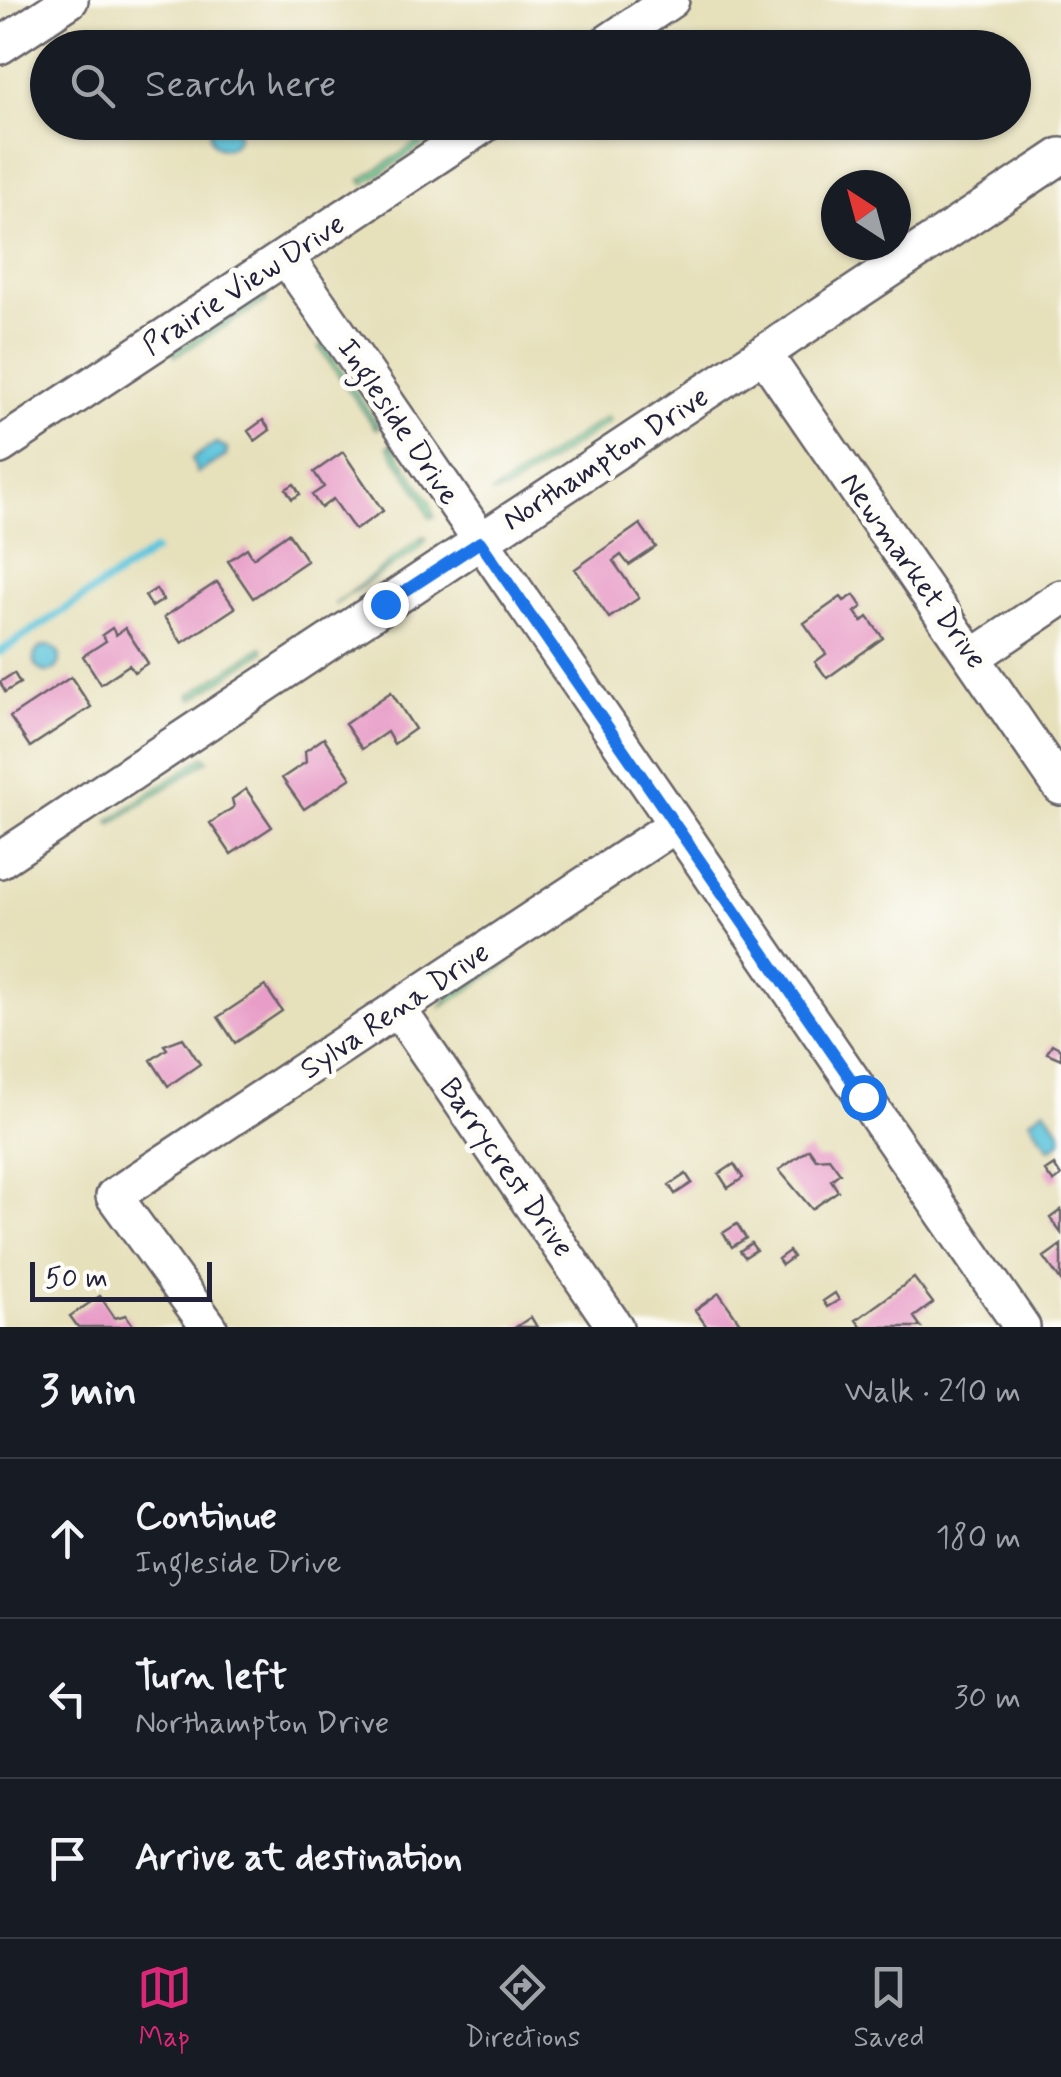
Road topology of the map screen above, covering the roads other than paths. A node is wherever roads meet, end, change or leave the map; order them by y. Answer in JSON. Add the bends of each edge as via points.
{"nodes":[{"id":1,"x":70,"y":0,"type":"edge"},
{"id":2,"x":672,"y":0,"type":"edge"},
{"id":3,"x":627,"y":30,"type":"edge"},
{"id":4,"x":0,"y":46,"type":"edge"},
{"id":5,"x":461,"y":140,"type":"edge"},
{"id":6,"x":1061,"y":156,"type":"edge"},
{"id":7,"x":286,"y":258,"type":"junction"},
{"id":8,"x":765,"y":356,"type":"junction"},
{"id":9,"x":0,"y":446,"type":"edge"},
{"id":10,"x":480,"y":542,"type":"junction"},
{"id":11,"x":1061,"y":598,"type":"edge"},
{"id":12,"x":973,"y":656,"type":"junction"},
{"id":13,"x":1061,"y":787,"type":"edge"},
{"id":14,"x":675,"y":825,"type":"junction"},
{"id":15,"x":0,"y":860,"type":"edge"},
{"id":16,"x":398,"y":1008,"type":"junction"},
{"id":17,"x":210,"y":1327,"type":"edge"},
{"id":18,"x":615,"y":1327,"type":"edge"},
{"id":19,"x":1022,"y":1327,"type":"edge"}],
"edges":[{"from":1,"to":4,"type":"street"},
{"from":2,"to":3,"type":"street"},
{"from":5,"to":7,"type":"street","name":"Prairie View Drive"},
{"from":6,"to":8,"type":"street","name":"Northampton Drive"},
{"from":7,"to":9,"type":"street","name":"Prairie View Drive"},
{"from":7,"to":10,"type":"street","name":"Ingleside Drive"},
{"from":8,"to":10,"type":"street","name":"Northampton Drive"},
{"from":8,"to":12,"type":"street","name":"Newmarket Drive"},
{"from":10,"to":14,"type":"street","name":"Ingleside Drive"},
{"from":10,"to":15,"type":"street","name":"Northampton Drive"},
{"from":11,"to":12,"type":"street"},
{"from":12,"to":13,"type":"street","name":"Newmarket Drive"},
{"from":14,"to":16,"type":"street","name":"Sylva Rena Drive"},
{"from":14,"to":19,"type":"street","name":"Ingleside Drive"},
{"from":16,"to":17,"type":"street","name":"Sylva Rena Drive","via":[[114,1196]]},
{"from":16,"to":18,"type":"street","name":"Barrycrest Drive"}]}
